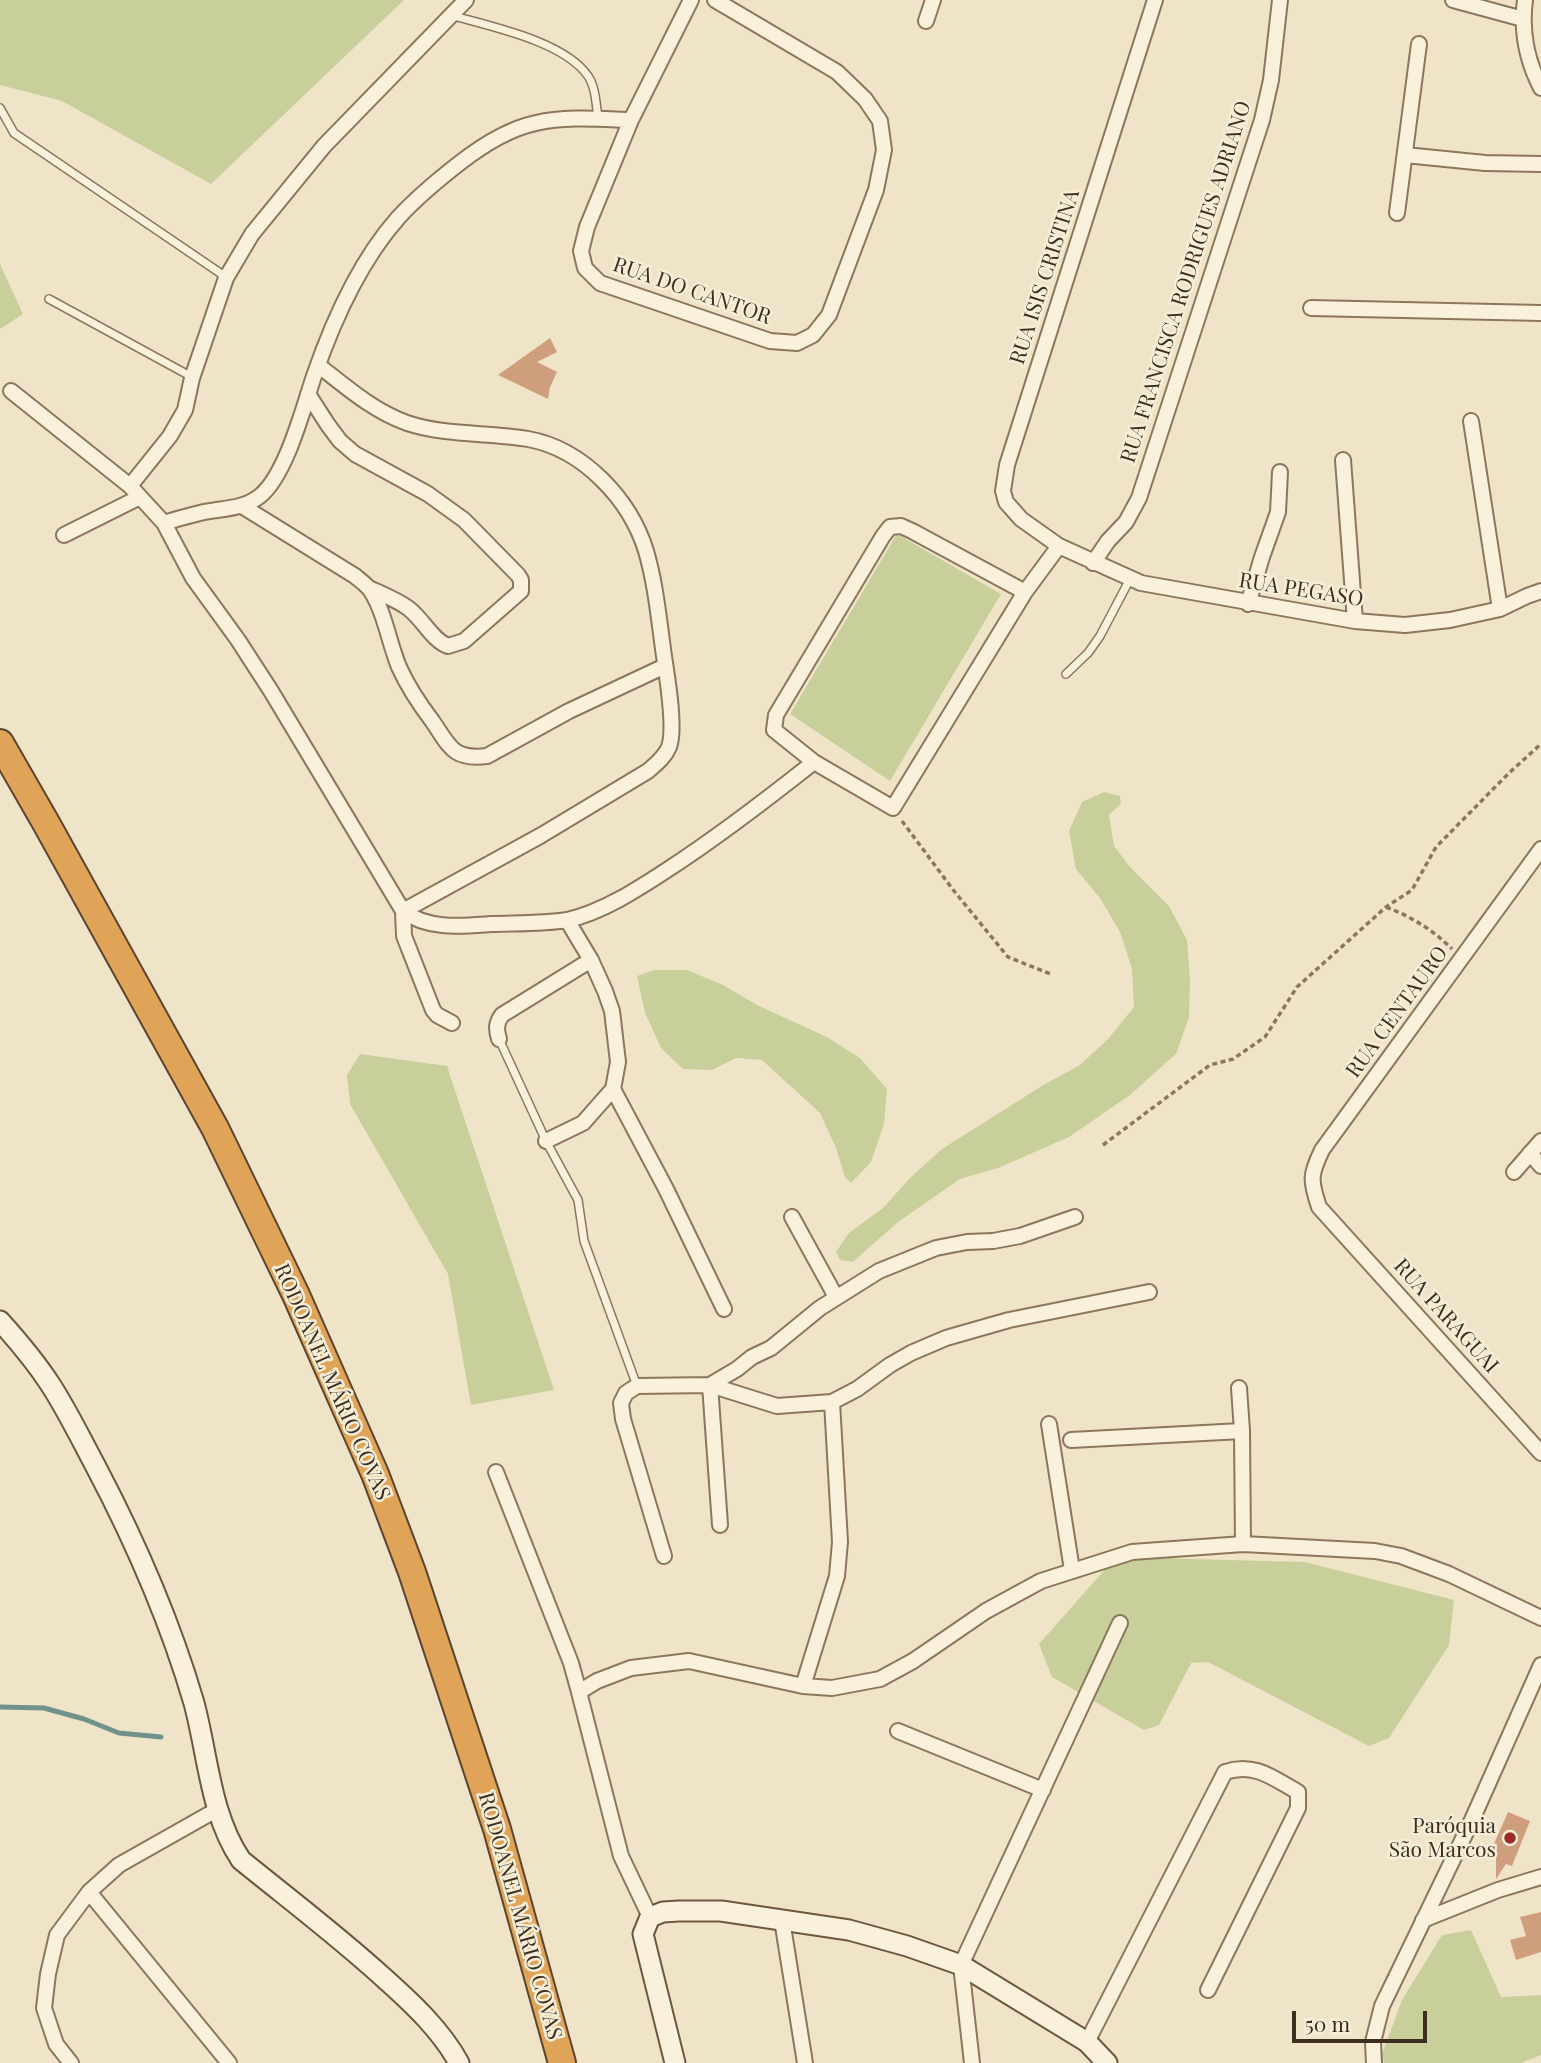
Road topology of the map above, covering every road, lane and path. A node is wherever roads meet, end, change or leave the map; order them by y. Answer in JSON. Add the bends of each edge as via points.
{"nodes":[{"id":1,"x":466,"y":0,"type":"edge"},
{"id":2,"x":691,"y":0,"type":"edge"},
{"id":3,"x":715,"y":0,"type":"edge"},
{"id":4,"x":933,"y":0,"type":"edge"},
{"id":5,"x":1155,"y":0,"type":"edge"},
{"id":6,"x":1280,"y":0,"type":"edge"},
{"id":7,"x":1453,"y":0,"type":"edge"},
{"id":8,"x":1525,"y":0,"type":"edge"},
{"id":9,"x":450,"y":15,"type":"junction"},
{"id":10,"x":1523,"y":19,"type":"junction"},
{"id":11,"x":926,"y":21,"type":"dead end"},
{"id":12,"x":1419,"y":44,"type":"dead end"},
{"id":13,"x":1541,"y":88,"type":"edge"},
{"id":14,"x":0,"y":108,"type":"edge"},
{"id":15,"x":598,"y":119,"type":"junction"},
{"id":16,"x":631,"y":120,"type":"junction"},
{"id":17,"x":1405,"y":155,"type":"junction"},
{"id":18,"x":1541,"y":164,"type":"edge"},
{"id":19,"x":1396,"y":213,"type":"dead end"},
{"id":20,"x":226,"y":278,"type":"junction"},
{"id":21,"x":49,"y":299,"type":"dead end"},
{"id":22,"x":1311,"y":308,"type":"dead end"},
{"id":23,"x":1541,"y":313,"type":"edge"},
{"id":24,"x":318,"y":365,"type":"junction"},
{"id":25,"x":192,"y":377,"type":"junction"},
{"id":26,"x":12,"y":391,"type":"dead end"},
{"id":27,"x":308,"y":394,"type":"junction"},
{"id":28,"x":1471,"y":421,"type":"dead end"},
{"id":29,"x":1343,"y":460,"type":"dead end"},
{"id":30,"x":1280,"y":472,"type":"dead end"},
{"id":31,"x":135,"y":492,"type":"junction"},
{"id":32,"x":242,"y":506,"type":"junction"},
{"id":33,"x":164,"y":523,"type":"junction"},
{"id":34,"x":64,"y":535,"type":"dead end"},
{"id":35,"x":1059,"y":545,"type":"junction"},
{"id":36,"x":1093,"y":563,"type":"junction"},
{"id":37,"x":1130,"y":579,"type":"junction"},
{"id":38,"x":369,"y":588,"type":"junction"},
{"id":39,"x":1025,"y":592,"type":"junction"},
{"id":40,"x":1541,"y":592,"type":"edge"},
{"id":41,"x":1248,"y":604,"type":"junction"},
{"id":42,"x":1500,"y":609,"type":"junction"},
{"id":43,"x":1355,"y":621,"type":"junction"},
{"id":44,"x":665,"y":666,"type":"junction"},
{"id":45,"x":1066,"y":674,"type":"dead end"},
{"id":46,"x":0,"y":743,"type":"edge"},
{"id":47,"x":1541,"y":744,"type":"edge"},
{"id":48,"x":814,"y":762,"type":"junction"},
{"id":49,"x":892,"y":808,"type":"junction"},
{"id":50,"x":1541,"y":849,"type":"edge"},
{"id":51,"x":1387,"y":907,"type":"junction"},
{"id":52,"x":403,"y":911,"type":"junction"},
{"id":53,"x":567,"y":920,"type":"junction"},
{"id":54,"x":1462,"y":958,"type":"junction"},
{"id":55,"x":591,"y":960,"type":"junction"},
{"id":56,"x":1053,"y":975,"type":"dead end"},
{"id":57,"x":452,"y":1023,"type":"dead end"},
{"id":58,"x":499,"y":1039,"type":"joint"},
{"id":59,"x":612,"y":1089,"type":"junction"},
{"id":60,"x":546,"y":1141,"type":"junction"},
{"id":61,"x":1541,"y":1141,"type":"edge"},
{"id":62,"x":1103,"y":1144,"type":"dead end"},
{"id":63,"x":1530,"y":1153,"type":"junction"},
{"id":64,"x":1541,"y":1166,"type":"edge"},
{"id":65,"x":1514,"y":1172,"type":"dead end"},
{"id":66,"x":1319,"y":1207,"type":"joint"},
{"id":67,"x":792,"y":1217,"type":"dead end"},
{"id":68,"x":1075,"y":1217,"type":"dead end"},
{"id":69,"x":1149,"y":1292,"type":"dead end"},
{"id":70,"x":835,"y":1297,"type":"junction"},
{"id":71,"x":724,"y":1309,"type":"dead end"},
{"id":72,"x":0,"y":1321,"type":"edge"},
{"id":73,"x":710,"y":1385,"type":"junction"},
{"id":74,"x":638,"y":1386,"type":"junction"},
{"id":75,"x":1239,"y":1388,"type":"dead end"},
{"id":76,"x":832,"y":1402,"type":"junction"},
{"id":77,"x":1049,"y":1424,"type":"dead end"},
{"id":78,"x":1242,"y":1431,"type":"junction"},
{"id":79,"x":1071,"y":1440,"type":"dead end"},
{"id":80,"x":1541,"y":1453,"type":"edge"},
{"id":81,"x":496,"y":1472,"type":"dead end"},
{"id":82,"x":720,"y":1525,"type":"dead end"},
{"id":83,"x":1243,"y":1544,"type":"junction"},
{"id":84,"x":664,"y":1556,"type":"dead end"},
{"id":85,"x":1072,"y":1570,"type":"junction"},
{"id":86,"x":1541,"y":1618,"type":"edge"},
{"id":87,"x":1120,"y":1623,"type":"dead end"},
{"id":88,"x":1541,"y":1665,"type":"edge"},
{"id":89,"x":803,"y":1686,"type":"junction"},
{"id":90,"x":579,"y":1692,"type":"junction"},
{"id":91,"x":898,"y":1731,"type":"dead end"},
{"id":92,"x":1043,"y":1790,"type":"junction"},
{"id":93,"x":218,"y":1809,"type":"junction"},
{"id":94,"x":1541,"y":1877,"type":"edge"},
{"id":95,"x":89,"y":1892,"type":"junction"},
{"id":96,"x":650,"y":1917,"type":"junction"},
{"id":97,"x":782,"y":1920,"type":"junction"},
{"id":98,"x":1423,"y":1920,"type":"junction"},
{"id":99,"x":961,"y":1965,"type":"junction"},
{"id":100,"x":1208,"y":1990,"type":"dead end"},
{"id":101,"x":1087,"y":2042,"type":"junction"},
{"id":102,"x":222,"y":2060,"type":"edge"},
{"id":103,"x":71,"y":2063,"type":"edge"},
{"id":104,"x":459,"y":2063,"type":"edge"},
{"id":105,"x":562,"y":2063,"type":"edge"},
{"id":106,"x":675,"y":2063,"type":"edge"},
{"id":107,"x":805,"y":2063,"type":"edge"},
{"id":108,"x":972,"y":2063,"type":"edge"},
{"id":109,"x":1107,"y":2063,"type":"edge"},
{"id":110,"x":1374,"y":2063,"type":"edge"}],
"edges":[{"from":1,"to":9,"type":"street"},
{"from":2,"to":16,"type":"street","name":"RUA DO CANTOR"},
{"from":3,"to":16,"type":"street","name":"RUA DO CANTOR","via":[[837,72],[880,121],[884,150],[876,190],[829,315],[813,335],[797,343],[770,341],[600,283],[585,268],[581,251],[586,227]]},
{"from":4,"to":11,"type":"street"},
{"from":5,"to":35,"type":"street","name":"RUA ISIS CRISTINA","via":[[1007,465],[1006,502],[1021,519]]},
{"from":6,"to":36,"type":"street","name":"RUA FRANCISCA RODRIGUES ADRIANO","via":[[1262,120],[1139,498]]},
{"from":7,"to":10,"type":"street"},
{"from":8,"to":10,"type":"street"},
{"from":9,"to":15,"type":"lane","via":[[520,35],[579,65],[594,89]]},
{"from":9,"to":20,"type":"street","via":[[324,146],[252,234]]},
{"from":10,"to":13,"type":"street","via":[[1528,54]]},
{"from":12,"to":17,"type":"street"},
{"from":14,"to":20,"type":"lane","via":[[14,133]]},
{"from":15,"to":16,"type":"street"},
{"from":15,"to":24,"type":"street","via":[[548,121],[517,129],[481,147],[434,183],[397,219],[369,258],[343,304]]},
{"from":17,"to":18,"type":"street"},
{"from":17,"to":19,"type":"street"},
{"from":20,"to":25,"type":"street"},
{"from":21,"to":25,"type":"lane"},
{"from":22,"to":23,"type":"street"},
{"from":24,"to":27,"type":"street"},
{"from":24,"to":44,"type":"street","via":[[366,402],[405,422],[438,431],[545,442],[593,470],[632,519],[645,550]]},
{"from":25,"to":31,"type":"street","via":[[185,410]]},
{"from":26,"to":31,"type":"street"},
{"from":27,"to":32,"type":"street","via":[[275,478],[260,496]]},
{"from":27,"to":38,"type":"street","via":[[355,454],[428,494],[464,520],[518,575],[522,586],[464,641],[448,646],[407,607]]},
{"from":28,"to":42,"type":"street"},
{"from":29,"to":43,"type":"street"},
{"from":30,"to":41,"type":"street","via":[[1278,512]]},
{"from":31,"to":33,"type":"street"},
{"from":31,"to":34,"type":"street"},
{"from":32,"to":33,"type":"street"},
{"from":32,"to":38,"type":"street"},
{"from":33,"to":52,"type":"street","via":[[192,578],[271,691]]},
{"from":35,"to":36,"type":"street","name":"RUA PEGASO"},
{"from":35,"to":39,"type":"street"},
{"from":36,"to":37,"type":"street","name":"RUA PEGASO"},
{"from":37,"to":41,"type":"street","name":"RUA PEGASO"},
{"from":37,"to":45,"type":"lane","via":[[1100,636]]},
{"from":38,"to":44,"type":"street","via":[[409,686],[452,749],[463,756],[487,755]]},
{"from":39,"to":48,"type":"street","via":[[912,531],[890,527],[776,715],[774,730]]},
{"from":39,"to":49,"type":"street"},
{"from":40,"to":42,"type":"street","name":"RUA PEGASO"},
{"from":41,"to":43,"type":"street","name":"RUA PEGASO"},
{"from":42,"to":43,"type":"street","name":"RUA PEGASO","via":[[1405,625]]},
{"from":44,"to":52,"type":"street","via":[[671,727],[669,746],[661,759],[540,836]]},
{"from":46,"to":105,"type":"highway","name":"RODOANEL MÁRIO COVAS","via":[[215,1128],[375,1474],[497,1829]]},
{"from":47,"to":51,"type":"path","via":[[1436,847],[1412,890]]},
{"from":48,"to":49,"type":"street"},
{"from":48,"to":53,"type":"street","via":[[718,837],[643,886]]},
{"from":49,"to":56,"type":"path","via":[[1008,957]]},
{"from":50,"to":54,"type":"street","name":"RUA CENTAURO"},
{"from":51,"to":54,"type":"path","via":[[1425,926]]},
{"from":51,"to":62,"type":"path","via":[[1297,987],[1265,1037],[1233,1059],[1210,1065]]},
{"from":52,"to":53,"type":"street","via":[[441,925]]},
{"from":52,"to":57,"type":"street","via":[[404,936],[433,1010]]},
{"from":53,"to":55,"type":"street"},
{"from":54,"to":66,"type":"street","name":"RUA CENTAURO","via":[[1322,1150],[1311,1185]]},
{"from":55,"to":58,"type":"street","via":[[502,1015],[497,1021]]},
{"from":55,"to":59,"type":"street","via":[[612,1011],[618,1062]]},
{"from":58,"to":60,"type":"lane"},
{"from":59,"to":60,"type":"street","via":[[583,1123]]},
{"from":59,"to":71,"type":"street","via":[[667,1189]]},
{"from":60,"to":74,"type":"lane","via":[[578,1200],[584,1241]]},
{"from":61,"to":63,"type":"street"},
{"from":63,"to":64,"type":"street"},
{"from":63,"to":65,"type":"street"},
{"from":66,"to":80,"type":"street","name":"RUA PARAGUAI"},
{"from":67,"to":70,"type":"street"},
{"from":68,"to":70,"type":"street","via":[[1020,1236],[936,1248],[878,1271]]},
{"from":69,"to":76,"type":"street","via":[[1009,1320],[946,1338],[911,1353]]},
{"from":70,"to":73,"type":"street","via":[[771,1348]]},
{"from":72,"to":93,"type":"main road","via":[[50,1384],[148,1573],[194,1704]]},
{"from":73,"to":74,"type":"street"},
{"from":73,"to":76,"type":"street","via":[[777,1406]]},
{"from":73,"to":82,"type":"street"},
{"from":74,"to":84,"type":"street","via":[[626,1392],[621,1403],[623,1419]]},
{"from":75,"to":78,"type":"street"},
{"from":76,"to":89,"type":"street","via":[[841,1542],[834,1587]]},
{"from":77,"to":85,"type":"street"},
{"from":78,"to":79,"type":"street"},
{"from":78,"to":83,"type":"street"},
{"from":81,"to":90,"type":"street"},
{"from":83,"to":85,"type":"street","via":[[1132,1552]]},
{"from":83,"to":86,"type":"street","via":[[1401,1556]]},
{"from":85,"to":89,"type":"street","via":[[1041,1580],[986,1611],[880,1679],[832,1688]]},
{"from":87,"to":92,"type":"street"},
{"from":88,"to":98,"type":"street"},
{"from":89,"to":90,"type":"street","via":[[689,1661],[631,1668]]},
{"from":90,"to":96,"type":"street","via":[[621,1857]]},
{"from":91,"to":92,"type":"street"},
{"from":92,"to":99,"type":"street"},
{"from":93,"to":95,"type":"street","via":[[119,1864]]},
{"from":93,"to":104,"type":"main road","via":[[241,1860],[410,2002]]},
{"from":94,"to":98,"type":"street"},
{"from":95,"to":102,"type":"street"},
{"from":95,"to":103,"type":"street","via":[[57,1935],[44,2008],[56,2043]]},
{"from":96,"to":97,"type":"main road","via":[[663,1912],[721,1911]]},
{"from":96,"to":106,"type":"main road","via":[[643,1934]]},
{"from":97,"to":99,"type":"main road","via":[[849,1930]]},
{"from":97,"to":107,"type":"street"},
{"from":98,"to":110,"type":"street","via":[[1382,2006],[1373,2042]]},
{"from":99,"to":101,"type":"main road"},
{"from":99,"to":108,"type":"street"},
{"from":100,"to":101,"type":"street","via":[[1298,1808],[1298,1792],[1258,1770],[1239,1767],[1225,1772]]},
{"from":101,"to":109,"type":"main road"}]}
